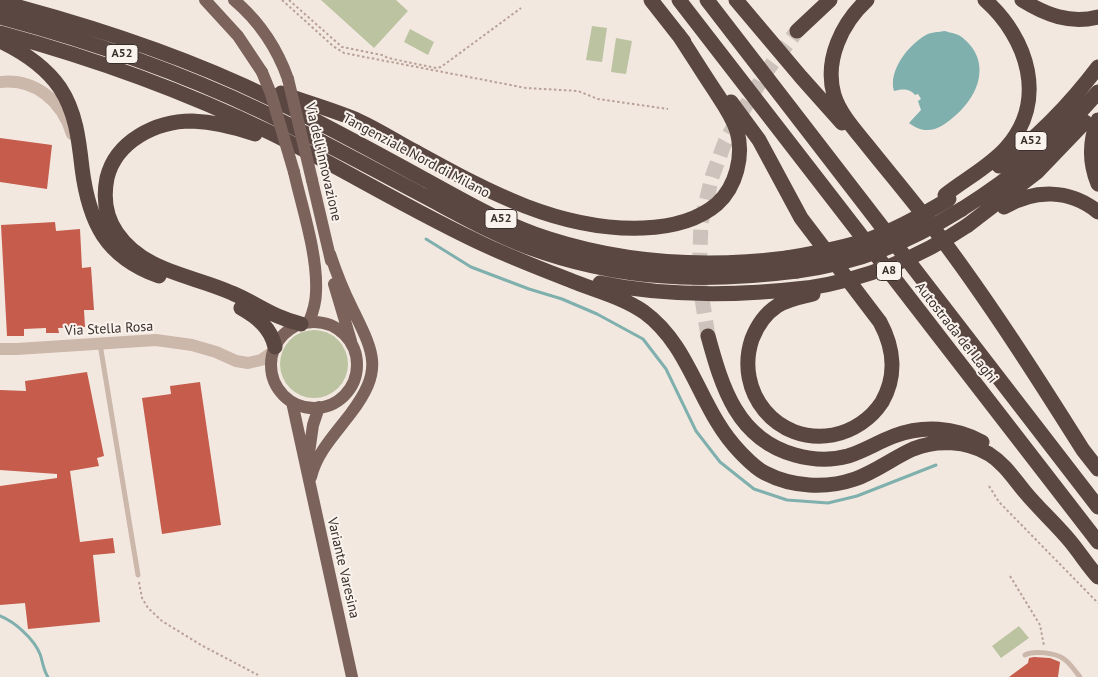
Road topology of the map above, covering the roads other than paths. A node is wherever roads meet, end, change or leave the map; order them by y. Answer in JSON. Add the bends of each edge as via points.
{"nodes":[{"id":1,"x":205,"y":0,"type":"edge"},
{"id":2,"x":234,"y":0,"type":"edge"},
{"id":3,"x":651,"y":0,"type":"edge"},
{"id":4,"x":679,"y":0,"type":"edge"},
{"id":5,"x":707,"y":0,"type":"edge"},
{"id":6,"x":736,"y":0,"type":"edge"},
{"id":7,"x":830,"y":0,"type":"edge"},
{"id":8,"x":867,"y":0,"type":"edge"},
{"id":9,"x":984,"y":0,"type":"edge"},
{"id":10,"x":1022,"y":0,"type":"edge"},
{"id":11,"x":0,"y":2,"type":"edge"},
{"id":12,"x":0,"y":17,"type":"edge"},
{"id":13,"x":1098,"y":17,"type":"edge"},
{"id":14,"x":797,"y":31,"type":"tunnel mouth"},
{"id":15,"x":0,"y":33,"type":"edge"},
{"id":16,"x":678,"y":34,"type":"junction"},
{"id":17,"x":119,"y":37,"type":"junction"},
{"id":18,"x":0,"y":41,"type":"edge"},
{"id":19,"x":1098,"y":67,"type":"edge"},
{"id":20,"x":0,"y":82,"type":"edge"},
{"id":21,"x":1098,"y":92,"type":"edge"},
{"id":22,"x":1098,"y":106,"type":"edge"},
{"id":23,"x":1098,"y":120,"type":"edge"},
{"id":24,"x":882,"y":164,"type":"junction"},
{"id":25,"x":82,"y":170,"type":"junction"},
{"id":26,"x":360,"y":178,"type":"junction"},
{"id":27,"x":1098,"y":184,"type":"edge"},
{"id":28,"x":947,"y":197,"type":"junction"},
{"id":29,"x":1098,"y":212,"type":"edge"},
{"id":30,"x":969,"y":228,"type":"junction"},
{"id":31,"x":330,"y":254,"type":"junction"},
{"id":32,"x":533,"y":265,"type":"junction"},
{"id":33,"x":811,"y":291,"type":"junction"},
{"id":34,"x":305,"y":323,"type":"junction"},
{"id":35,"x":708,"y":336,"type":"tunnel mouth"},
{"id":36,"x":100,"y":344,"type":"junction"},
{"id":37,"x":353,"y":346,"type":"junction"},
{"id":38,"x":0,"y":348,"type":"edge"},
{"id":39,"x":274,"y":349,"type":"junction"},
{"id":40,"x":292,"y":402,"type":"junction"},
{"id":41,"x":319,"y":407,"type":"junction"},
{"id":42,"x":1059,"y":412,"type":"junction"},
{"id":43,"x":1098,"y":460,"type":"edge"},
{"id":44,"x":307,"y":464,"type":"junction"},
{"id":45,"x":1098,"y":469,"type":"edge"},
{"id":46,"x":309,"y":482,"type":"junction"},
{"id":47,"x":1098,"y":507,"type":"edge"},
{"id":48,"x":1069,"y":540,"type":"junction"},
{"id":49,"x":1098,"y":542,"type":"edge"},
{"id":50,"x":138,"y":575,"type":"road end"},
{"id":51,"x":1098,"y":577,"type":"edge"},
{"id":52,"x":1025,"y":655,"type":"dead end"},
{"id":53,"x":352,"y":677,"type":"edge"},
{"id":54,"x":1080,"y":677,"type":"edge"}],
"edges":[{"from":1,"to":34,"type":"main road","bridge":true,"via":[[238,36],[262,72],[271,94],[294,172],[312,251],[315,303]]},
{"from":2,"to":31,"type":"main road","name":"Via dell'Innovazione","bridge":true,"via":[[253,17],[282,62]]},
{"from":3,"to":16,"type":"highway"},
{"from":4,"to":49,"type":"highway","name":"Autostrada dei Laghi","number":"A8"},
{"from":5,"to":47,"type":"highway","name":"Autostrada dei Laghi","number":"A8"},
{"from":6,"to":24,"type":"highway","via":[[820,99]]},
{"from":7,"to":14,"type":"highway"},
{"from":8,"to":24,"type":"highway","via":[[853,14],[839,38],[832,62],[833,88],[844,114]]},
{"from":9,"to":28,"type":"highway","via":[[1000,15],[1020,47],[1029,77],[1027,107],[1021,125],[1005,149]]},
{"from":10,"to":13,"type":"highway","via":[[1064,19]]},
{"from":11,"to":17,"type":"highway","name":"Tangenziale Nord di Milano","number":"A52"},
{"from":12,"to":21,"type":"highway","number":"A52","bridge":true,"via":[[116,52],[210,88],[316,139],[499,235],[556,256],[607,269],[662,277],[733,278],[797,271],[829,267],[883,250],[932,227],[1012,176],[1075,119]]},
{"from":15,"to":26,"type":"highway","via":[[74,54],[161,85],[271,133]]},
{"from":16,"to":17,"type":"highway","via":[[733,121],[739,145],[736,172],[720,201],[699,216],[670,226],[631,229],[584,224],[523,206],[469,181],[360,121],[236,74]]},
{"from":16,"to":33,"type":"highway","via":[[751,128],[801,218],[880,322],[889,341],[892,372],[880,405],[854,428],[827,436],[808,436],[785,428],[774,420],[753,393],[748,372],[751,344],[768,313],[784,302]]},
{"from":17,"to":28,"type":"highway","name":"Tangenziale Nord di Milano","number":"A52","bridge":true,"via":[[268,97],[488,213],[549,239],[599,252],[654,262],[731,263],[788,258],[871,239],[914,220]]},
{"from":18,"to":25,"type":"highway","via":[[33,60],[60,89],[72,113],[80,143]]},
{"from":19,"to":28,"type":"highway","name":"Tangenziale Nord di Milano","number":"A52","via":[[1057,115],[1024,146],[991,172]]},
{"from":20,"to":25,"type":"street","via":[[25,83],[47,95],[65,117]]},
{"from":22,"to":30,"type":"highway","via":[[1038,172]]},
{"from":23,"to":27,"type":"highway","via":[[1090,154]]},
{"from":24,"to":42,"type":"highway","via":[[968,275]]},
{"from":25,"to":39,"type":"highway","via":[[95,221],[121,256],[140,268],[220,297],[246,310],[272,335]]},
{"from":26,"to":32,"type":"highway","via":[[461,234]]},
{"from":26,"to":34,"type":"highway","via":[[263,136],[191,121],[147,131],[116,158],[108,174],[104,201],[112,225],[122,239],[145,259],[234,294],[284,320]]},
{"from":29,"to":30,"type":"highway","via":[[1067,195],[1035,195],[1006,206]]},
{"from":30,"to":33,"type":"highway","bridge":true,"via":[[905,261]]},
{"from":31,"to":37,"type":"main road","name":"Via dell'Innovazione","via":[[334,284]]},
{"from":31,"to":46,"type":"main road","via":[[370,347],[372,370],[366,392],[320,454]]},
{"from":32,"to":33,"type":"highway","via":[[645,291],[715,294]]},
{"from":32,"to":48,"type":"highway","via":[[627,302],[661,326],[682,354],[717,424],[733,445],[764,473],[824,486],[858,478],[920,446],[946,442],[965,445],[984,452],[1001,464]]},
{"from":34,"to":37,"type":"main road","via":[[331,325],[344,333]]},
{"from":34,"to":39,"type":"main road","via":[[288,330]]},
{"from":35,"to":48,"type":"highway","via":[[718,374],[738,414],[754,433],[771,445],[791,454],[821,460],[848,456],[893,436],[920,429],[967,435],[992,448],[1006,460]]},
{"from":36,"to":38,"type":"street","name":"Via Stella Rosa"},
{"from":36,"to":39,"type":"street","name":"Via Stella Rosa","via":[[156,340],[206,349],[248,363],[261,360]]},
{"from":36,"to":50,"type":"lane"},
{"from":37,"to":41,"type":"main road","via":[[357,360],[354,382],[339,400]]},
{"from":39,"to":40,"type":"main road","via":[[271,367],[274,381]]},
{"from":40,"to":41,"type":"main road","via":[[305,407]]},
{"from":40,"to":44,"type":"main road","name":"Variante Varesina"},
{"from":41,"to":44,"type":"main road","name":"Variante Varesina"},
{"from":42,"to":43,"type":"highway"},
{"from":42,"to":45,"type":"highway"},
{"from":44,"to":46,"type":"main road","name":"Variante Varesina"},
{"from":46,"to":53,"type":"main road","name":"Variante Varesina"},
{"from":48,"to":51,"type":"highway"},
{"from":52,"to":54,"type":"lane","via":[[1046,654],[1063,658]]}]}
